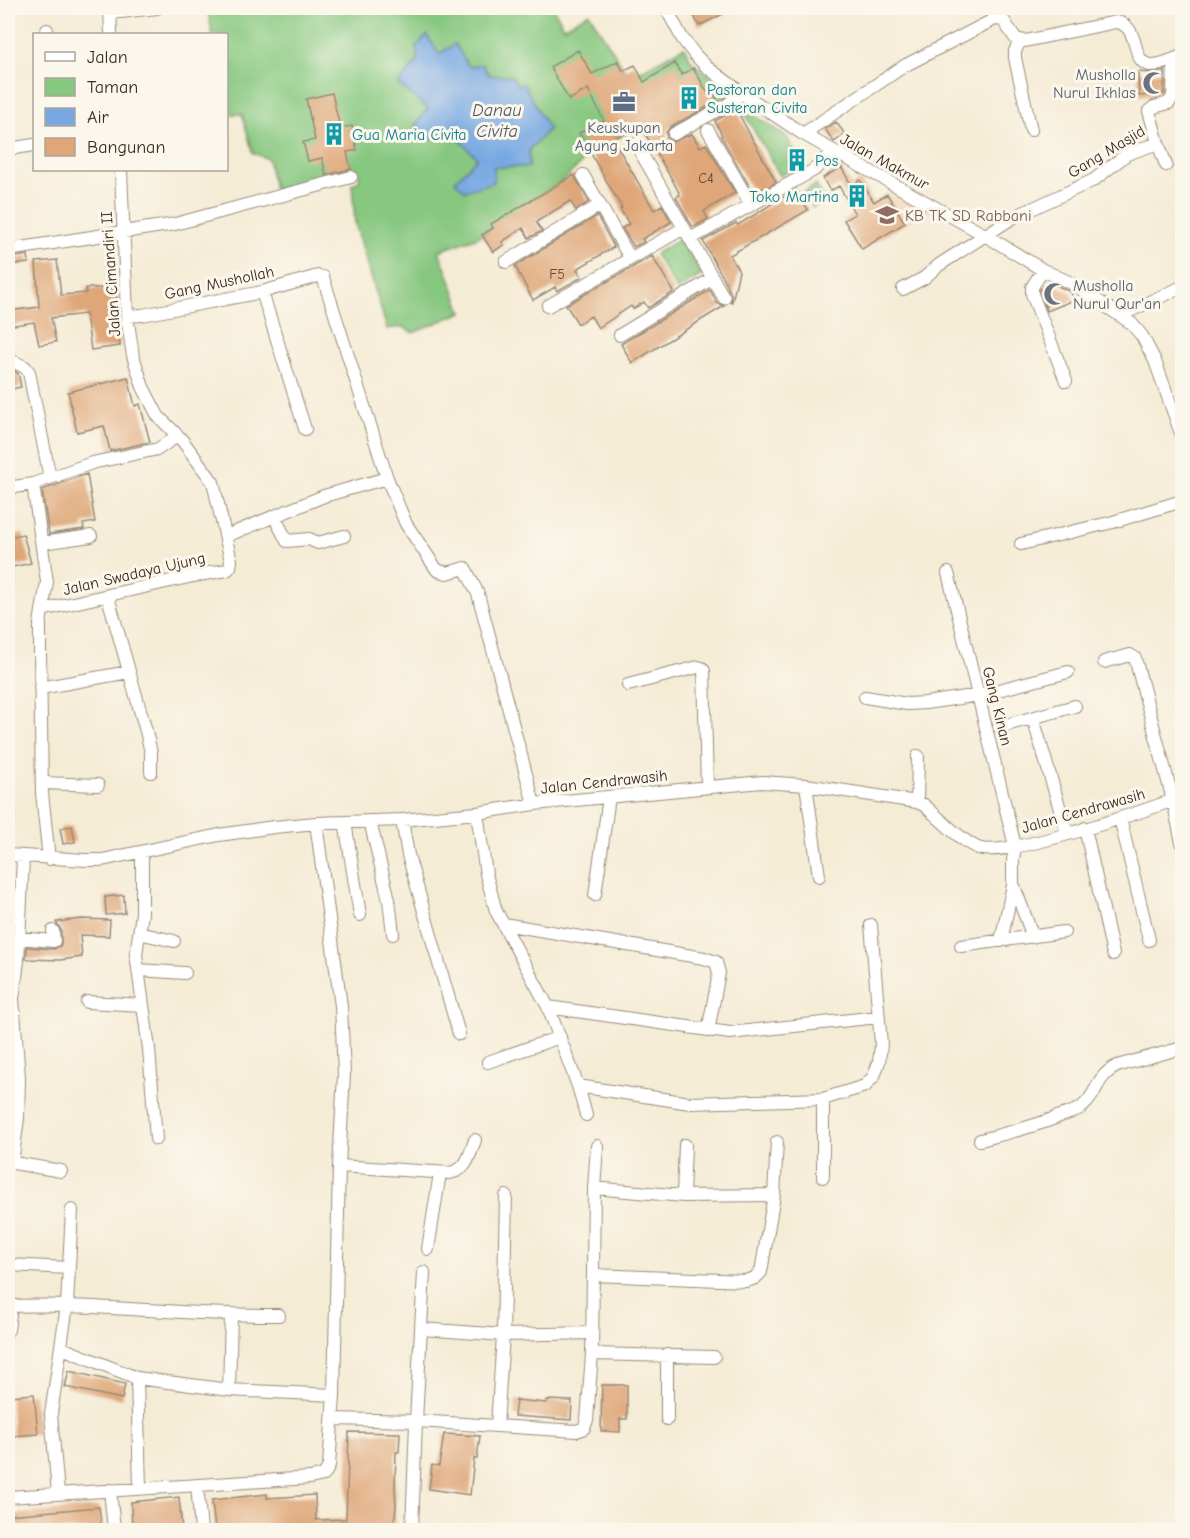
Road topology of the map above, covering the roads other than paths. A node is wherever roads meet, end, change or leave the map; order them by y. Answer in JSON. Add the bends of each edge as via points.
{"nodes":[{"id":1,"x":157,"y":8,"type":"edge"},
{"id":2,"x":666,"y":8,"type":"edge"},
{"id":3,"x":110,"y":10,"type":"edge"},
{"id":4,"x":111,"y":33,"type":"edge"},
{"id":5,"x":1020,"y":41,"type":"junction"},
{"id":6,"x":1178,"y":57,"type":"edge"},
{"id":7,"x":742,"y":93,"type":"junction"},
{"id":8,"x":708,"y":130,"type":"dead end"},
{"id":9,"x":1031,"y":130,"type":"dead end"},
{"id":10,"x":674,"y":134,"type":"dead end"},
{"id":11,"x":802,"y":134,"type":"junction"},
{"id":12,"x":1158,"y":143,"type":"junction"},
{"id":13,"x":636,"y":144,"type":"dead end"},
{"id":14,"x":33,"y":145,"type":"edge"},
{"id":15,"x":8,"y":149,"type":"edge"},
{"id":16,"x":833,"y":151,"type":"junction"},
{"id":17,"x":1166,"y":165,"type":"dead end"},
{"id":18,"x":121,"y":171,"type":"edge"},
{"id":19,"x":583,"y":175,"type":"dead end"},
{"id":20,"x":351,"y":177,"type":"dead end"},
{"id":21,"x":600,"y":205,"type":"junction"},
{"id":22,"x":751,"y":205,"type":"junction"},
{"id":23,"x":122,"y":232,"type":"junction"},
{"id":24,"x":687,"y":233,"type":"junction"},
{"id":25,"x":985,"y":235,"type":"junction"},
{"id":26,"x":8,"y":250,"type":"edge"},
{"id":27,"x":630,"y":258,"type":"junction"},
{"id":28,"x":506,"y":262,"type":"dead end"},
{"id":29,"x":1043,"y":270,"type":"junction"},
{"id":30,"x":712,"y":278,"type":"junction"},
{"id":31,"x":1182,"y":287,"type":"edge"},
{"id":32,"x":903,"y":289,"type":"dead end"},
{"id":33,"x":262,"y":292,"type":"junction"},
{"id":34,"x":724,"y":298,"type":"dead end"},
{"id":35,"x":548,"y":306,"type":"dead end"},
{"id":36,"x":1121,"y":315,"type":"junction"},
{"id":37,"x":127,"y":316,"type":"junction"},
{"id":38,"x":620,"y":335,"type":"dead end"},
{"id":39,"x":8,"y":359,"type":"edge"},
{"id":40,"x":1066,"y":381,"type":"dead end"},
{"id":41,"x":305,"y":429,"type":"dead end"},
{"id":42,"x":177,"y":436,"type":"junction"},
{"id":43,"x":1182,"y":436,"type":"edge"},
{"id":44,"x":50,"y":478,"type":"junction"},
{"id":45,"x":387,"y":478,"type":"junction"},
{"id":46,"x":33,"y":484,"type":"junction"},
{"id":47,"x":8,"y":488,"type":"edge"},
{"id":48,"x":1182,"y":501,"type":"edge"},
{"id":49,"x":274,"y":516,"type":"junction"},
{"id":50,"x":91,"y":536,"type":"dead end"},
{"id":51,"x":226,"y":536,"type":"junction"},
{"id":52,"x":344,"y":536,"type":"dead end"},
{"id":53,"x":42,"y":543,"type":"junction"},
{"id":54,"x":1021,"y":544,"type":"dead end"},
{"id":55,"x":948,"y":573,"type":"dead end"},
{"id":56,"x":108,"y":597,"type":"junction"},
{"id":57,"x":42,"y":610,"type":"junction"},
{"id":58,"x":1104,"y":662,"type":"dead end"},
{"id":59,"x":129,"y":672,"type":"junction"},
{"id":60,"x":1068,"y":672,"type":"dead end"},
{"id":61,"x":628,"y":685,"type":"dead end"},
{"id":62,"x":40,"y":688,"type":"junction"},
{"id":63,"x":979,"y":696,"type":"junction"},
{"id":64,"x":865,"y":697,"type":"dead end"},
{"id":65,"x":1075,"y":706,"type":"dead end"},
{"id":66,"x":1033,"y":718,"type":"junction"},
{"id":67,"x":999,"y":727,"type":"dead end"},
{"id":68,"x":918,"y":756,"type":"dead end"},
{"id":69,"x":151,"y":772,"type":"dead end"},
{"id":70,"x":42,"y":783,"type":"junction"},
{"id":71,"x":98,"y":785,"type":"dead end"},
{"id":72,"x":806,"y":785,"type":"junction"},
{"id":73,"x":707,"y":786,"type":"junction"},
{"id":74,"x":609,"y":797,"type":"junction"},
{"id":75,"x":1178,"y":799,"type":"edge"},
{"id":76,"x":917,"y":801,"type":"junction"},
{"id":77,"x":534,"y":804,"type":"junction"},
{"id":78,"x":477,"y":813,"type":"junction"},
{"id":79,"x":1120,"y":818,"type":"junction"},
{"id":80,"x":402,"y":820,"type":"junction"},
{"id":81,"x":370,"y":821,"type":"junction"},
{"id":82,"x":345,"y":822,"type":"junction"},
{"id":83,"x":316,"y":823,"type":"junction"},
{"id":84,"x":1085,"y":828,"type":"junction"},
{"id":85,"x":1067,"y":833,"type":"junction"},
{"id":86,"x":1182,"y":843,"type":"edge"},
{"id":87,"x":1015,"y":846,"type":"junction"},
{"id":88,"x":142,"y":852,"type":"junction"},
{"id":89,"x":8,"y":855,"type":"edge"},
{"id":90,"x":23,"y":858,"type":"junction"},
{"id":91,"x":49,"y":859,"type":"junction"},
{"id":92,"x":819,"y":876,"type":"dead end"},
{"id":93,"x":1013,"y":885,"type":"junction"},
{"id":94,"x":595,"y":895,"type":"dead end"},
{"id":95,"x":360,"y":915,"type":"dead end"},
{"id":96,"x":504,"y":924,"type":"junction"},
{"id":97,"x":871,"y":925,"type":"dead end"},
{"id":98,"x":15,"y":931,"type":"edge"},
{"id":99,"x":53,"y":931,"type":"dead end"},
{"id":100,"x":1064,"y":932,"type":"dead end"},
{"id":101,"x":139,"y":933,"type":"junction"},
{"id":102,"x":393,"y":934,"type":"dead end"},
{"id":103,"x":1033,"y":937,"type":"junction"},
{"id":104,"x":1149,"y":939,"type":"dead end"},
{"id":105,"x":174,"y":941,"type":"dead end"},
{"id":106,"x":1001,"y":941,"type":"junction"},
{"id":107,"x":961,"y":946,"type":"dead end"},
{"id":108,"x":1113,"y":954,"type":"dead end"},
{"id":109,"x":138,"y":970,"type":"junction"},
{"id":110,"x":185,"y":974,"type":"dead end"},
{"id":111,"x":87,"y":1002,"type":"dead end"},
{"id":112,"x":143,"y":1005,"type":"junction"},
{"id":113,"x":548,"y":1007,"type":"junction"},
{"id":114,"x":878,"y":1017,"type":"junction"},
{"id":115,"x":708,"y":1031,"type":"junction"},
{"id":116,"x":459,"y":1034,"type":"dead end"},
{"id":117,"x":560,"y":1037,"type":"junction"},
{"id":118,"x":1182,"y":1048,"type":"edge"},
{"id":119,"x":488,"y":1062,"type":"dead end"},
{"id":120,"x":578,"y":1086,"type":"junction"},
{"id":121,"x":13,"y":1096,"type":"edge"},
{"id":122,"x":823,"y":1099,"type":"junction"},
{"id":123,"x":586,"y":1115,"type":"dead end"},
{"id":124,"x":156,"y":1139,"type":"dead end"},
{"id":125,"x":475,"y":1140,"type":"dead end"},
{"id":126,"x":980,"y":1140,"type":"dead end"},
{"id":127,"x":777,"y":1142,"type":"dead end"},
{"id":128,"x":685,"y":1145,"type":"dead end"},
{"id":129,"x":597,"y":1146,"type":"dead end"},
{"id":130,"x":10,"y":1162,"type":"edge"},
{"id":131,"x":339,"y":1166,"type":"junction"},
{"id":132,"x":61,"y":1171,"type":"dead end"},
{"id":133,"x":440,"y":1173,"type":"junction"},
{"id":134,"x":824,"y":1177,"type":"dead end"},
{"id":135,"x":594,"y":1188,"type":"junction"},
{"id":136,"x":774,"y":1195,"type":"junction"},
{"id":137,"x":506,"y":1196,"type":"dead end"},
{"id":138,"x":683,"y":1196,"type":"junction"},
{"id":139,"x":72,"y":1210,"type":"dead end"},
{"id":140,"x":428,"y":1249,"type":"dead end"},
{"id":141,"x":8,"y":1265,"type":"edge"},
{"id":142,"x":69,"y":1268,"type":"junction"},
{"id":143,"x":424,"y":1272,"type":"dead end"},
{"id":144,"x":593,"y":1275,"type":"junction"},
{"id":145,"x":67,"y":1305,"type":"junction"},
{"id":146,"x":9,"y":1306,"type":"edge"},
{"id":147,"x":279,"y":1315,"type":"dead end"},
{"id":148,"x":231,"y":1316,"type":"junction"},
{"id":149,"x":422,"y":1329,"type":"junction"},
{"id":150,"x":8,"y":1330,"type":"edge"},
{"id":151,"x":592,"y":1332,"type":"junction"},
{"id":152,"x":503,"y":1335,"type":"junction"},
{"id":153,"x":62,"y":1348,"type":"junction"},
{"id":154,"x":592,"y":1354,"type":"junction"},
{"id":155,"x":668,"y":1355,"type":"junction"},
{"id":156,"x":714,"y":1357,"type":"dead end"},
{"id":157,"x":137,"y":1378,"type":"junction"},
{"id":158,"x":228,"y":1390,"type":"junction"},
{"id":159,"x":334,"y":1395,"type":"junction"},
{"id":160,"x":332,"y":1419,"type":"junction"},
{"id":161,"x":668,"y":1419,"type":"dead end"},
{"id":162,"x":416,"y":1421,"type":"junction"},
{"id":163,"x":498,"y":1426,"type":"junction"},
{"id":164,"x":197,"y":1485,"type":"junction"},
{"id":165,"x":140,"y":1488,"type":"junction"},
{"id":166,"x":110,"y":1490,"type":"junction"},
{"id":167,"x":58,"y":1493,"type":"junction"},
{"id":168,"x":8,"y":1497,"type":"edge"},
{"id":169,"x":114,"y":1530,"type":"edge"},
{"id":170,"x":201,"y":1530,"type":"edge"},
{"id":171,"x":412,"y":1530,"type":"edge"}],
"edges":[{"from":1,"to":3,"type":"street"},
{"from":2,"to":7,"type":"street","name":"Jalan Makmur","via":[[695,55]]},
{"from":3,"to":4,"type":"street"},
{"from":5,"to":6,"type":"street","via":[[1116,22],[1129,28],[1144,63],[1151,65]]},
{"from":5,"to":9,"type":"street","via":[[1015,58]]},
{"from":5,"to":11,"type":"street","via":[[1004,20],[995,19],[904,66]]},
{"from":6,"to":12,"type":"street","name":"Gang Masjid","via":[[1173,96],[1169,103],[1149,111]]},
{"from":7,"to":10,"type":"street"},
{"from":7,"to":11,"type":"street","name":"Jalan Makmur"},
{"from":8,"to":22,"type":"street"},
{"from":11,"to":16,"type":"street","name":"Jalan Makmur"},
{"from":12,"to":17,"type":"street"},
{"from":12,"to":25,"type":"street","name":"Gang Masjid","via":[[1127,154],[1094,180],[1012,218]]},
{"from":13,"to":24,"type":"street"},
{"from":14,"to":15,"type":"street"},
{"from":16,"to":22,"type":"street","via":[[814,170]]},
{"from":16,"to":25,"type":"street","name":"Jalan Makmur"},
{"from":18,"to":23,"type":"street","name":"Jalan Cimandiri II"},
{"from":19,"to":21,"type":"street"},
{"from":20,"to":23,"type":"street","via":[[190,221]]},
{"from":21,"to":27,"type":"street"},
{"from":21,"to":28,"type":"street"},
{"from":22,"to":24,"type":"street"},
{"from":23,"to":26,"type":"street"},
{"from":23,"to":37,"type":"street","name":"Jalan Cimandiri II"},
{"from":24,"to":27,"type":"street"},
{"from":24,"to":30,"type":"street"},
{"from":25,"to":29,"type":"street","name":"Jalan Makmur"},
{"from":25,"to":32,"type":"street","name":"Gang Masjid"},
{"from":27,"to":35,"type":"street"},
{"from":29,"to":36,"type":"street","name":"Jalan Makmur"},
{"from":29,"to":40,"type":"street","via":[[1032,294]]},
{"from":30,"to":34,"type":"street"},
{"from":30,"to":38,"type":"street"},
{"from":31,"to":36,"type":"street"},
{"from":33,"to":37,"type":"street","name":"Gang Mushollah"},
{"from":33,"to":41,"type":"street"},
{"from":33,"to":45,"type":"street","name":"Gang Mushollah","via":[[318,276],[326,280]]},
{"from":36,"to":43,"type":"street","name":"Jalan Makmur","via":[[1142,336],[1155,361]]},
{"from":37,"to":42,"type":"street","name":"Jalan Cimandiri II","via":[[143,387],[158,416]]},
{"from":39,"to":44,"type":"street","via":[[29,372]]},
{"from":42,"to":44,"type":"street","via":[[158,449],[98,462]]},
{"from":42,"to":51,"type":"street","name":"Jalan Swadaya Ujung","via":[[213,482]]},
{"from":44,"to":46,"type":"street"},
{"from":45,"to":49,"type":"street","via":[[324,496]]},
{"from":45,"to":77,"type":"street","via":[[406,524],[437,570],[447,573],[467,569],[478,594]]},
{"from":46,"to":47,"type":"street"},
{"from":46,"to":53,"type":"street"},
{"from":48,"to":54,"type":"street"},
{"from":49,"to":51,"type":"street"},
{"from":49,"to":52,"type":"street","via":[[287,541],[309,539],[318,543]]},
{"from":50,"to":53,"type":"street"},
{"from":51,"to":56,"type":"street","name":"Jalan Swadaya Ujung","via":[[231,561],[227,570]]},
{"from":53,"to":57,"type":"street","via":[[47,582]]},
{"from":55,"to":63,"type":"street","name":"Gang Kinan"},
{"from":56,"to":57,"type":"street","name":"Jalan Swadaya Ujung"},
{"from":56,"to":59,"type":"street"},
{"from":57,"to":62,"type":"street"},
{"from":58,"to":75,"type":"street","via":[[1130,655],[1135,658]]},
{"from":59,"to":62,"type":"street"},
{"from":59,"to":69,"type":"street","via":[[151,753]]},
{"from":60,"to":63,"type":"street"},
{"from":61,"to":73,"type":"street","via":[[702,668]]},
{"from":62,"to":70,"type":"street"},
{"from":63,"to":64,"type":"street","via":[[907,704]]},
{"from":63,"to":87,"type":"street","name":"Gang Kinan"},
{"from":65,"to":66,"type":"street"},
{"from":66,"to":67,"type":"street"},
{"from":66,"to":85,"type":"street"},
{"from":68,"to":76,"type":"street"},
{"from":70,"to":71,"type":"street"},
{"from":70,"to":91,"type":"street"},
{"from":72,"to":73,"type":"street","name":"Jalan Cendrawasih","via":[[762,782]]},
{"from":72,"to":76,"type":"street","name":"Jalan Cendrawasih"},
{"from":72,"to":92,"type":"street"},
{"from":73,"to":74,"type":"street","name":"Jalan Cendrawasih"},
{"from":74,"to":77,"type":"street","name":"Jalan Cendrawasih"},
{"from":74,"to":94,"type":"street"},
{"from":75,"to":79,"type":"street","name":"Jalan Cendrawasih"},
{"from":75,"to":86,"type":"street"},
{"from":76,"to":87,"type":"street","name":"Jalan Cendrawasih","via":[[979,848]]},
{"from":77,"to":78,"type":"street","name":"Jalan Cendrawasih"},
{"from":78,"to":80,"type":"street","name":"Jalan Cendrawasih"},
{"from":78,"to":96,"type":"street","via":[[486,874],[496,911]]},
{"from":79,"to":84,"type":"street","name":"Jalan Cendrawasih"},
{"from":79,"to":104,"type":"street"},
{"from":80,"to":81,"type":"street","name":"Jalan Cendrawasih"},
{"from":80,"to":116,"type":"street","via":[[408,855]]},
{"from":81,"to":82,"type":"street","name":"Jalan Cendrawasih"},
{"from":81,"to":102,"type":"street"},
{"from":82,"to":83,"type":"street","name":"Jalan Cendrawasih"},
{"from":82,"to":95,"type":"street"},
{"from":83,"to":88,"type":"street","name":"Jalan Cendrawasih","via":[[231,833]]},
{"from":83,"to":131,"type":"street","via":[[340,1006],[344,1074]]},
{"from":84,"to":85,"type":"street","name":"Jalan Cendrawasih"},
{"from":84,"to":108,"type":"street"},
{"from":85,"to":87,"type":"street","name":"Jalan Cendrawasih"},
{"from":87,"to":93,"type":"street","name":"Gang Kinan"},
{"from":88,"to":91,"type":"street","name":"Jalan Cendrawasih","via":[[102,860]]},
{"from":88,"to":101,"type":"street"},
{"from":89,"to":90,"type":"street","name":"Jalan Cendrawasih"},
{"from":90,"to":91,"type":"street","name":"Jalan Cendrawasih"},
{"from":90,"to":98,"type":"street"},
{"from":93,"to":103,"type":"street"},
{"from":93,"to":106,"type":"street"},
{"from":96,"to":113,"type":"street"},
{"from":96,"to":115,"type":"street","via":[[716,962],[719,973]]},
{"from":97,"to":114,"type":"street"},
{"from":98,"to":99,"type":"street","via":[[54,941]]},
{"from":98,"to":121,"type":"street","via":[[18,961],[13,999],[19,1078]]},
{"from":100,"to":103,"type":"street"},
{"from":101,"to":105,"type":"street"},
{"from":101,"to":109,"type":"street"},
{"from":103,"to":106,"type":"street"},
{"from":106,"to":107,"type":"street"},
{"from":109,"to":110,"type":"street"},
{"from":109,"to":112,"type":"street"},
{"from":111,"to":112,"type":"street"},
{"from":112,"to":124,"type":"street"},
{"from":113,"to":115,"type":"street"},
{"from":113,"to":117,"type":"street"},
{"from":114,"to":115,"type":"street","via":[[730,1034]]},
{"from":114,"to":122,"type":"street","via":[[880,1053],[874,1076],[865,1086]]},
{"from":117,"to":119,"type":"street"},
{"from":117,"to":120,"type":"street"},
{"from":118,"to":126,"type":"street","via":[[1107,1071],[1093,1096],[1079,1109],[1038,1125]]},
{"from":120,"to":122,"type":"street","via":[[690,1103]]},
{"from":120,"to":123,"type":"street"},
{"from":121,"to":130,"type":"street","via":[[18,1118]]},
{"from":122,"to":134,"type":"street"},
{"from":125,"to":133,"type":"street","via":[[460,1171]]},
{"from":127,"to":136,"type":"street"},
{"from":128,"to":138,"type":"street"},
{"from":129,"to":135,"type":"street"},
{"from":130,"to":132,"type":"street"},
{"from":131,"to":133,"type":"street"},
{"from":131,"to":159,"type":"street"},
{"from":133,"to":140,"type":"street"},
{"from":135,"to":138,"type":"street"},
{"from":135,"to":144,"type":"street"},
{"from":136,"to":138,"type":"street"},
{"from":136,"to":144,"type":"street","via":[[761,1272],[755,1278],[746,1281]]},
{"from":137,"to":152,"type":"street"},
{"from":139,"to":142,"type":"street"},
{"from":141,"to":142,"type":"street"},
{"from":142,"to":145,"type":"street"},
{"from":143,"to":149,"type":"street"},
{"from":144,"to":151,"type":"street"},
{"from":145,"to":146,"type":"street"},
{"from":145,"to":148,"type":"street"},
{"from":145,"to":153,"type":"street"},
{"from":146,"to":150,"type":"street"},
{"from":147,"to":148,"type":"street"},
{"from":148,"to":158,"type":"street"},
{"from":149,"to":152,"type":"street"},
{"from":149,"to":162,"type":"street"},
{"from":151,"to":152,"type":"street"},
{"from":151,"to":154,"type":"street"},
{"from":152,"to":163,"type":"street"},
{"from":153,"to":157,"type":"street"},
{"from":153,"to":167,"type":"street","via":[[51,1414]]},
{"from":154,"to":155,"type":"street"},
{"from":154,"to":163,"type":"street","via":[[584,1428],[577,1431]]},
{"from":155,"to":156,"type":"street"},
{"from":155,"to":161,"type":"street"},
{"from":157,"to":158,"type":"street"},
{"from":157,"to":165,"type":"street"},
{"from":158,"to":159,"type":"street"},
{"from":159,"to":160,"type":"street"},
{"from":160,"to":162,"type":"street"},
{"from":160,"to":164,"type":"street","via":[[329,1466],[324,1475]]},
{"from":162,"to":163,"type":"street"},
{"from":162,"to":171,"type":"street"},
{"from":164,"to":165,"type":"street"},
{"from":164,"to":170,"type":"street"},
{"from":165,"to":166,"type":"street"},
{"from":166,"to":167,"type":"street"},
{"from":166,"to":169,"type":"street"},
{"from":167,"to":168,"type":"street"}]}
